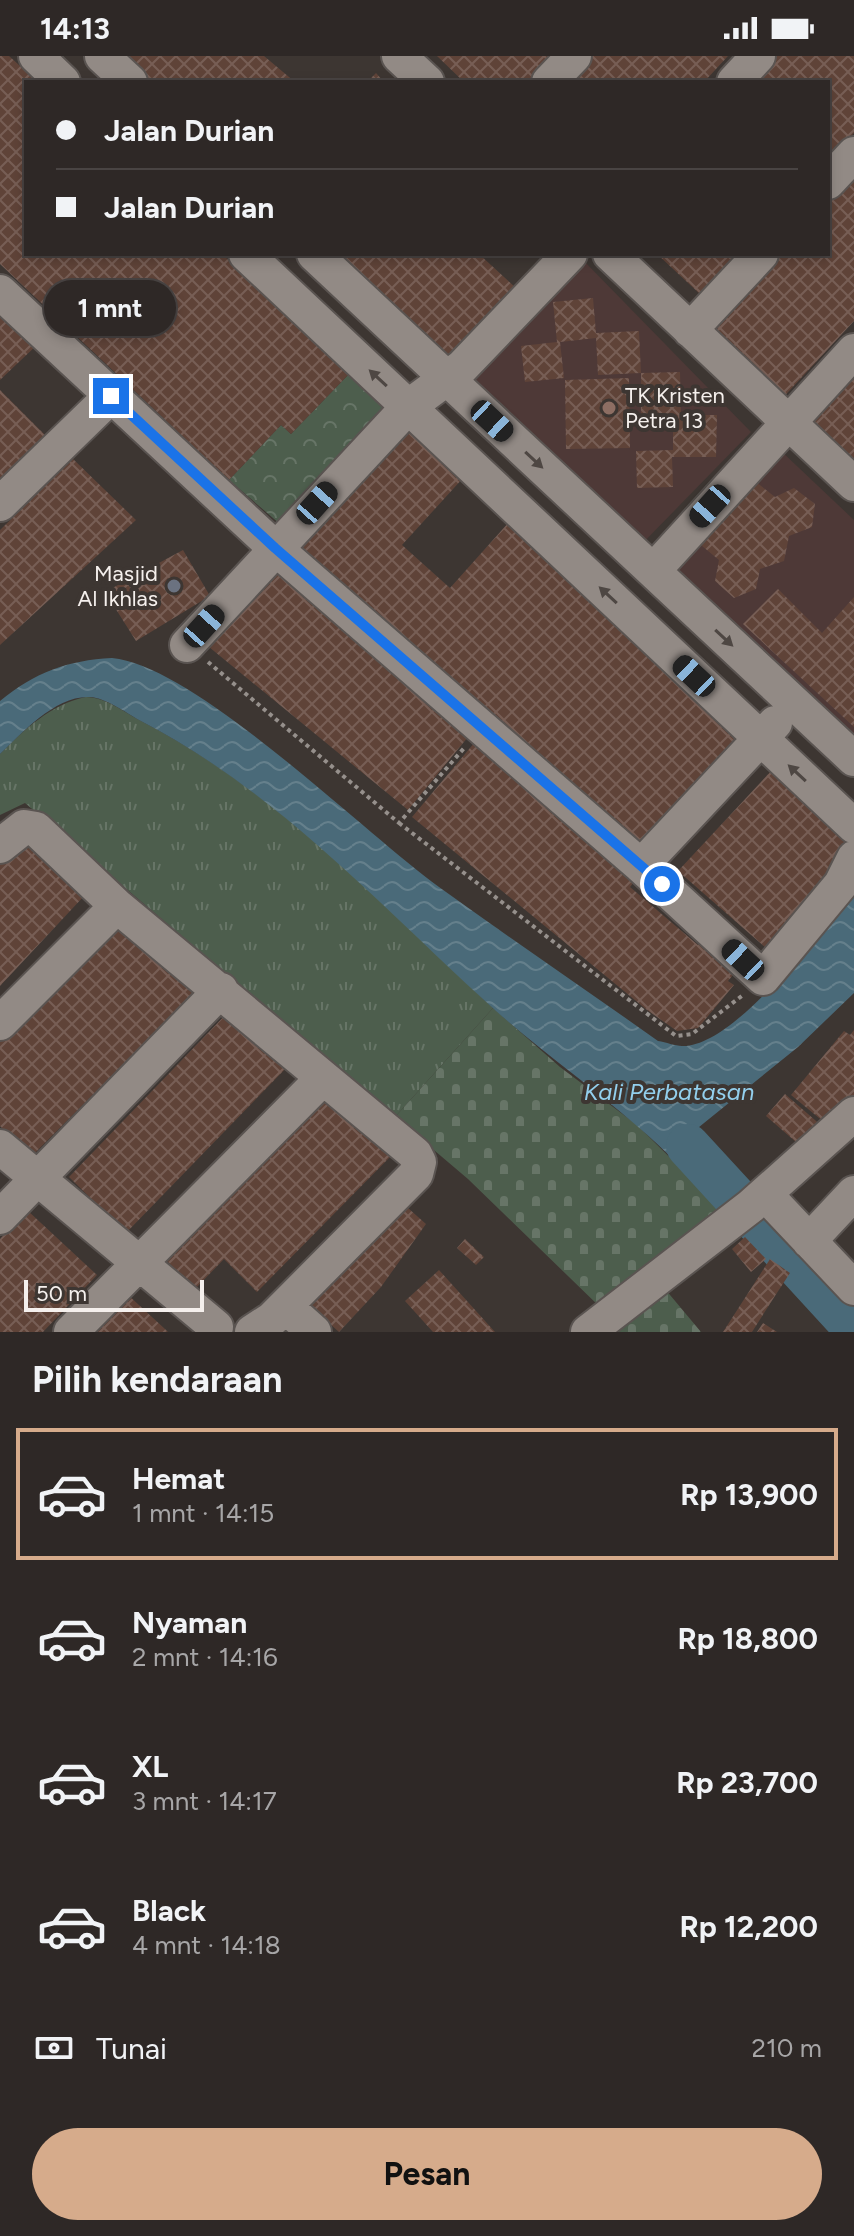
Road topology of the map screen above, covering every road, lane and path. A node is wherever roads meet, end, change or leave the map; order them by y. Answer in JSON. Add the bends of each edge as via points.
{"nodes":[{"id":1,"x":36,"y":56,"type":"edge"},
{"id":2,"x":102,"y":56,"type":"edge"},
{"id":3,"x":399,"y":56,"type":"edge"},
{"id":4,"x":574,"y":56,"type":"edge"},
{"id":5,"x":758,"y":56,"type":"edge"},
{"id":6,"x":61,"y":80,"type":"edge"},
{"id":7,"x":128,"y":80,"type":"edge"},
{"id":8,"x":425,"y":80,"type":"edge"},
{"id":9,"x":551,"y":80,"type":"edge"},
{"id":10,"x":736,"y":80,"type":"edge"},
{"id":11,"x":854,"y":154,"type":"edge"},
{"id":12,"x":830,"y":180,"type":"edge"},
{"id":13,"x":248,"y":256,"type":"edge"},
{"id":14,"x":316,"y":256,"type":"edge"},
{"id":15,"x":568,"y":256,"type":"edge"},
{"id":16,"x":612,"y":256,"type":"edge"},
{"id":17,"x":759,"y":256,"type":"edge"},
{"id":18,"x":0,"y":292,"type":"edge"},
{"id":19,"x":690,"y":330,"type":"junction"},
{"id":20,"x":854,"y":351,"type":"edge"},
{"id":21,"x":446,"y":378,"type":"junction"},
{"id":22,"x":111,"y":396,"type":"junction"},
{"id":23,"x":408,"y":407,"type":"junction"},
{"id":24,"x":788,"y":422,"type":"junction"},
{"id":25,"x":854,"y":484,"type":"edge"},
{"id":26,"x":0,"y":504,"type":"edge"},
{"id":27,"x":275,"y":548,"type":"junction"},
{"id":28,"x":653,"y":571,"type":"junction"},
{"id":29,"x":187,"y":645,"type":"joint"},
{"id":30,"x":795,"y":704,"type":"junction"},
{"id":31,"x":482,"y":728,"type":"junction"},
{"id":32,"x":760,"y":738,"type":"junction"},
{"id":33,"x":854,"y":759,"type":"edge"},
{"id":34,"x":400,"y":824,"type":"junction"},
{"id":35,"x":854,"y":826,"type":"edge"},
{"id":36,"x":0,"y":846,"type":"edge"},
{"id":37,"x":854,"y":858,"type":"edge"},
{"id":38,"x":641,"y":866,"type":"junction"},
{"id":39,"x":117,"y":906,"type":"junction"},
{"id":40,"x":756,"y":984,"type":"junction"},
{"id":41,"x":221,"y":990,"type":"junction"},
{"id":42,"x":0,"y":1023,"type":"edge"},
{"id":43,"x":323,"y":1078,"type":"junction"},
{"id":44,"x":854,"y":1114,"type":"edge"},
{"id":45,"x":0,"y":1147,"type":"edge"},
{"id":46,"x":21,"y":1181,"type":"edge"},
{"id":47,"x":854,"y":1193,"type":"edge"},
{"id":48,"x":749,"y":1207,"type":"junction"},
{"id":49,"x":0,"y":1217,"type":"edge"},
{"id":50,"x":809,"y":1241,"type":"junction"},
{"id":51,"x":130,"y":1269,"type":"junction"},
{"id":52,"x":854,"y":1288,"type":"edge"},
{"id":53,"x":274,"y":1322,"type":"edge"},
{"id":54,"x":215,"y":1331,"type":"edge"},
{"id":55,"x":71,"y":1332,"type":"edge"},
{"id":56,"x":314,"y":1332,"type":"edge"},
{"id":57,"x":588,"y":1332,"type":"edge"}],
"edges":[{"from":1,"to":6,"type":"street"},
{"from":2,"to":7,"type":"street"},
{"from":3,"to":8,"type":"street"},
{"from":4,"to":9,"type":"street"},
{"from":5,"to":10,"type":"street"},
{"from":11,"to":12,"type":"street"},
{"from":23,"to":13,"type":"street","one_way":true},
{"from":14,"to":21,"type":"street"},
{"from":15,"to":21,"type":"street"},
{"from":16,"to":19,"type":"street"},
{"from":17,"to":19,"type":"street"},
{"from":18,"to":22,"type":"street"},
{"from":19,"to":24,"type":"street"},
{"from":20,"to":24,"type":"street"},
{"from":21,"to":23,"type":"street"},
{"from":21,"to":28,"type":"street","one_way":true},
{"from":22,"to":26,"type":"street"},
{"from":22,"to":27,"type":"street"},
{"from":23,"to":27,"type":"street"},
{"from":32,"to":23,"type":"street","one_way":true},
{"from":24,"to":25,"type":"street"},
{"from":24,"to":28,"type":"street"},
{"from":27,"to":29,"type":"street"},
{"from":27,"to":31,"type":"street"},
{"from":28,"to":30,"type":"street","one_way":true},
{"from":29,"to":34,"type":"path"},
{"from":30,"to":32,"type":"street"},
{"from":30,"to":33,"type":"street"},
{"from":31,"to":34,"type":"path"},
{"from":31,"to":38,"type":"street"},
{"from":35,"to":32,"type":"street","one_way":true},
{"from":32,"to":38,"type":"street"},
{"from":34,"to":40,"type":"path","via":[[676,1036],[692,1034]]},
{"from":36,"to":39,"type":"street","via":[[24,827],[36,829]]},
{"from":37,"to":40,"type":"street","via":[[841,884]]},
{"from":38,"to":40,"type":"street"},
{"from":39,"to":41,"type":"street"},
{"from":39,"to":42,"type":"street"},
{"from":41,"to":43,"type":"street"},
{"from":41,"to":46,"type":"street"},
{"from":43,"to":51,"type":"street"},
{"from":43,"to":53,"type":"street","via":[[419,1162],[416,1174]]},
{"from":44,"to":48,"type":"street"},
{"from":45,"to":46,"type":"street"},
{"from":46,"to":49,"type":"street"},
{"from":46,"to":51,"type":"street"},
{"from":47,"to":50,"type":"street"},
{"from":48,"to":50,"type":"street"},
{"from":48,"to":57,"type":"street"},
{"from":50,"to":52,"type":"street"},
{"from":51,"to":54,"type":"street"},
{"from":51,"to":55,"type":"street"},
{"from":53,"to":56,"type":"street"}]}
